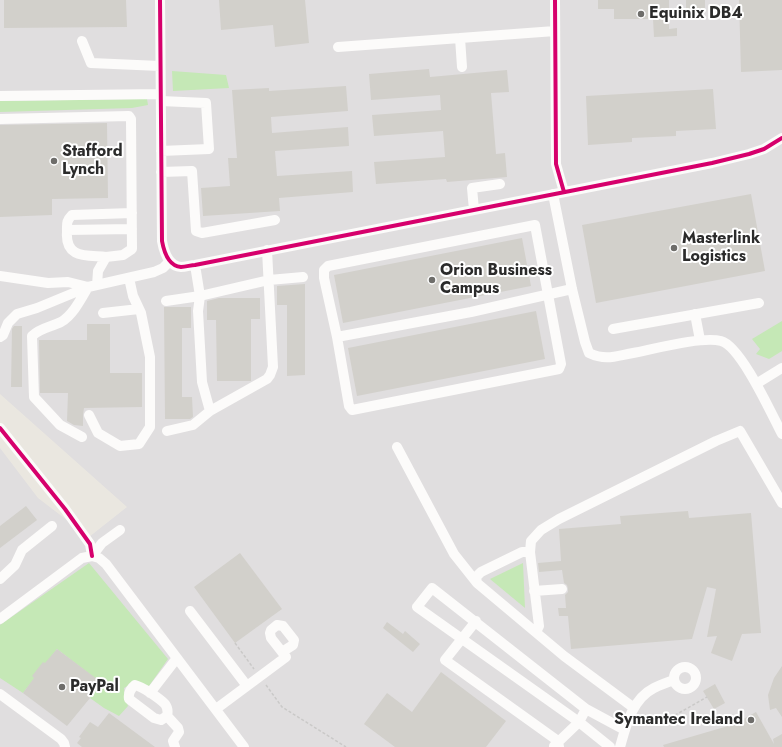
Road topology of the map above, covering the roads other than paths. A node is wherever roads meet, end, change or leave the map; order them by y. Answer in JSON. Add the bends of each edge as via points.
{"nodes":[{"id":1,"x":160,"y":0,"type":"edge"},
{"id":2,"x":555,"y":0,"type":"edge"},
{"id":3,"x":555,"y":31,"type":"junction"},
{"id":4,"x":460,"y":38,"type":"junction"},
{"id":5,"x":82,"y":41,"type":"dead end"},
{"id":6,"x":338,"y":47,"type":"dead end"},
{"id":7,"x":160,"y":66,"type":"junction"},
{"id":8,"x":462,"y":67,"type":"dead end"},
{"id":9,"x":0,"y":96,"type":"edge"},
{"id":10,"x":160,"y":97,"type":"junction"},
{"id":11,"x":0,"y":119,"type":"edge"},
{"id":12,"x":782,"y":138,"type":"edge"},
{"id":13,"x":161,"y":151,"type":"junction"},
{"id":14,"x":161,"y":172,"type":"junction"},
{"id":15,"x":500,"y":184,"type":"dead end"},
{"id":16,"x":564,"y":192,"type":"junction"},
{"id":17,"x":553,"y":194,"type":"junction"},
{"id":18,"x":474,"y":210,"type":"junction"},
{"id":19,"x":132,"y":213,"type":"junction"},
{"id":20,"x":275,"y":220,"type":"dead end"},
{"id":21,"x":132,"y":229,"type":"junction"},
{"id":22,"x":67,"y":230,"type":"junction"},
{"id":23,"x":267,"y":250,"type":"junction"},
{"id":24,"x":106,"y":257,"type":"junction"},
{"id":25,"x":170,"y":261,"type":"junction"},
{"id":26,"x":195,"y":265,"type":"junction"},
{"id":27,"x":0,"y":276,"type":"edge"},
{"id":28,"x":303,"y":277,"type":"dead end"},
{"id":29,"x":129,"y":278,"type":"junction"},
{"id":30,"x":269,"y":280,"type":"junction"},
{"id":31,"x":92,"y":286,"type":"junction"},
{"id":32,"x":572,"y":289,"type":"junction"},
{"id":33,"x":549,"y":295,"type":"junction"},
{"id":34,"x":200,"y":296,"type":"junction"},
{"id":35,"x":166,"y":301,"type":"dead end"},
{"id":36,"x":759,"y":303,"type":"dead end"},
{"id":37,"x":139,"y":310,"type":"junction"},
{"id":38,"x":103,"y":313,"type":"dead end"},
{"id":39,"x":695,"y":314,"type":"junction"},
{"id":40,"x":613,"y":329,"type":"dead end"},
{"id":41,"x":0,"y":337,"type":"edge"},
{"id":42,"x":337,"y":337,"type":"junction"},
{"id":43,"x":700,"y":340,"type":"junction"},
{"id":44,"x":782,"y":368,"type":"edge"},
{"id":45,"x":756,"y":384,"type":"junction"},
{"id":46,"x":210,"y":411,"type":"junction"},
{"id":47,"x":89,"y":415,"type":"dead end"},
{"id":48,"x":0,"y":428,"type":"edge"},
{"id":49,"x":167,"y":431,"type":"dead end"},
{"id":50,"x":782,"y":434,"type":"edge"},
{"id":51,"x":82,"y":437,"type":"dead end"},
{"id":52,"x":397,"y":447,"type":"dead end"},
{"id":53,"x":782,"y":503,"type":"edge"},
{"id":54,"x":52,"y":526,"type":"dead end"},
{"id":55,"x":120,"y":530,"type":"dead end"},
{"id":56,"x":530,"y":552,"type":"junction"},
{"id":57,"x":92,"y":556,"type":"junction"},
{"id":58,"x":0,"y":579,"type":"edge"},
{"id":59,"x":477,"y":583,"type":"junction"},
{"id":60,"x":562,"y":589,"type":"dead end"},
{"id":61,"x":534,"y":591,"type":"junction"},
{"id":62,"x":190,"y":611,"type":"dead end"},
{"id":63,"x":0,"y":619,"type":"edge"},
{"id":64,"x":476,"y":621,"type":"junction"},
{"id":65,"x":536,"y":632,"type":"junction"},
{"id":66,"x":462,"y":640,"type":"junction"},
{"id":67,"x":282,"y":652,"type":"dead end"},
{"id":68,"x":177,"y":658,"type":"junction"},
{"id":69,"x":674,"y":680,"type":"dead end"},
{"id":70,"x":247,"y":686,"type":"junction"},
{"id":71,"x":150,"y":693,"type":"junction"},
{"id":72,"x":0,"y":694,"type":"edge"},
{"id":73,"x":634,"y":708,"type":"junction"},
{"id":74,"x":586,"y":709,"type":"junction"},
{"id":75,"x":216,"y":710,"type":"junction"},
{"id":76,"x":167,"y":716,"type":"junction"},
{"id":77,"x":579,"y":722,"type":"junction"},
{"id":78,"x":625,"y":730,"type":"junction"},
{"id":79,"x":557,"y":745,"type":"edge"},
{"id":80,"x":65,"y":747,"type":"edge"},
{"id":81,"x":175,"y":747,"type":"edge"},
{"id":82,"x":244,"y":747,"type":"edge"},
{"id":83,"x":610,"y":747,"type":"edge"},
{"id":84,"x":620,"y":747,"type":"edge"}],
"edges":[{"from":1,"to":7,"type":"street"},
{"from":2,"to":3,"type":"street"},
{"from":3,"to":4,"type":"street"},
{"from":3,"to":16,"type":"street","via":[[556,164]]},
{"from":4,"to":6,"type":"street"},
{"from":4,"to":8,"type":"street"},
{"from":5,"to":7,"type":"street","via":[[91,63]]},
{"from":7,"to":10,"type":"street"},
{"from":9,"to":10,"type":"street"},
{"from":10,"to":13,"type":"street"},
{"from":10,"to":13,"type":"street","via":[[206,103],[209,149]]},
{"from":11,"to":19,"type":"street","via":[[129,116]]},
{"from":12,"to":16,"type":"street","via":[[764,149],[749,154]]},
{"from":13,"to":14,"type":"street"},
{"from":14,"to":20,"type":"street","via":[[192,172],[196,231],[202,233]]},
{"from":14,"to":25,"type":"street","via":[[162,241],[164,252]]},
{"from":15,"to":18,"type":"street","via":[[472,188]]},
{"from":16,"to":17,"type":"street"},
{"from":17,"to":18,"type":"street"},
{"from":17,"to":32,"type":"street"},
{"from":18,"to":23,"type":"street"},
{"from":19,"to":21,"type":"street"},
{"from":19,"to":22,"type":"street","via":[[72,214],[67,220]]},
{"from":21,"to":22,"type":"street"},
{"from":21,"to":24,"type":"street","via":[[132,249],[123,255]]},
{"from":22,"to":24,"type":"street","via":[[66,240],[69,249],[78,254]]},
{"from":23,"to":26,"type":"street"},
{"from":23,"to":30,"type":"street"},
{"from":24,"to":31,"type":"street"},
{"from":25,"to":26,"type":"street","via":[[180,267]]},
{"from":25,"to":29,"type":"street","via":[[154,272]]},
{"from":26,"to":34,"type":"street"},
{"from":27,"to":31,"type":"street"},
{"from":28,"to":30,"type":"street"},
{"from":29,"to":31,"type":"street"},
{"from":29,"to":37,"type":"street"},
{"from":30,"to":34,"type":"street"},
{"from":30,"to":46,"type":"street","via":[[273,367],[270,375]]},
{"from":31,"to":41,"type":"street","via":[[17,314],[8,322]]},
{"from":31,"to":51,"type":"street","via":[[66,318],[37,331],[32,336],[34,397],[60,425]]},
{"from":32,"to":33,"type":"street"},
{"from":32,"to":43,"type":"street","via":[[589,353],[605,358]]},
{"from":33,"to":42,"type":"street"},
{"from":33,"to":42,"type":"street","via":[[535,225],[328,266],[324,270],[324,278]]},
{"from":33,"to":42,"type":"street","via":[[561,364],[559,368],[546,372],[352,410],[349,406]]},
{"from":34,"to":35,"type":"street"},
{"from":34,"to":46,"type":"street","via":[[198,311],[202,382]]},
{"from":36,"to":39,"type":"street"},
{"from":37,"to":38,"type":"street"},
{"from":37,"to":47,"type":"street","via":[[150,357],[150,427],[139,444],[120,446],[98,433]]},
{"from":39,"to":40,"type":"street"},
{"from":39,"to":43,"type":"street"},
{"from":43,"to":45,"type":"street","via":[[722,341],[735,352]]},
{"from":44,"to":45,"type":"street"},
{"from":45,"to":50,"type":"street"},
{"from":46,"to":49,"type":"street","via":[[193,425]]},
{"from":48,"to":57,"type":"street","via":[[65,509],[90,544]]},
{"from":52,"to":59,"type":"street","via":[[454,554]]},
{"from":53,"to":56,"type":"street","via":[[740,431],[559,519],[541,530],[531,541]]},
{"from":54,"to":58,"type":"street","via":[[22,550],[15,566]]},
{"from":55,"to":57,"type":"street","via":[[102,543]]},
{"from":56,"to":59,"type":"street","via":[[522,552],[480,572],[476,576]]},
{"from":56,"to":61,"type":"street"},
{"from":57,"to":63,"type":"street","via":[[82,558]]},
{"from":57,"to":68,"type":"street","via":[[106,564]]},
{"from":59,"to":65,"type":"street"},
{"from":60,"to":61,"type":"street"},
{"from":61,"to":65,"type":"street","via":[[539,626]]},
{"from":62,"to":70,"type":"street"},
{"from":64,"to":66,"type":"street"},
{"from":64,"to":66,"type":"street","via":[[432,588],[417,607]]},
{"from":64,"to":74,"type":"street"},
{"from":65,"to":73,"type":"street"},
{"from":66,"to":77,"type":"street"},
{"from":66,"to":79,"type":"street","via":[[445,660]]},
{"from":67,"to":70,"type":"street","via":[[286,657]]},
{"from":68,"to":71,"type":"street"},
{"from":68,"to":75,"type":"street"},
{"from":69,"to":73,"type":"street","via":[[652,688],[639,699]]},
{"from":70,"to":75,"type":"street"},
{"from":71,"to":76,"type":"street","via":[[165,704]]},
{"from":71,"to":76,"type":"street","via":[[135,685],[128,695],[129,699],[154,718],[161,720]]},
{"from":72,"to":80,"type":"street","via":[[61,739]]},
{"from":73,"to":78,"type":"street"},
{"from":74,"to":77,"type":"street"},
{"from":74,"to":78,"type":"street"},
{"from":75,"to":82,"type":"street"},
{"from":76,"to":81,"type":"street","via":[[178,728],[179,732],[173,741]]},
{"from":77,"to":79,"type":"street"},
{"from":77,"to":83,"type":"street"},
{"from":78,"to":84,"type":"street"}]}
